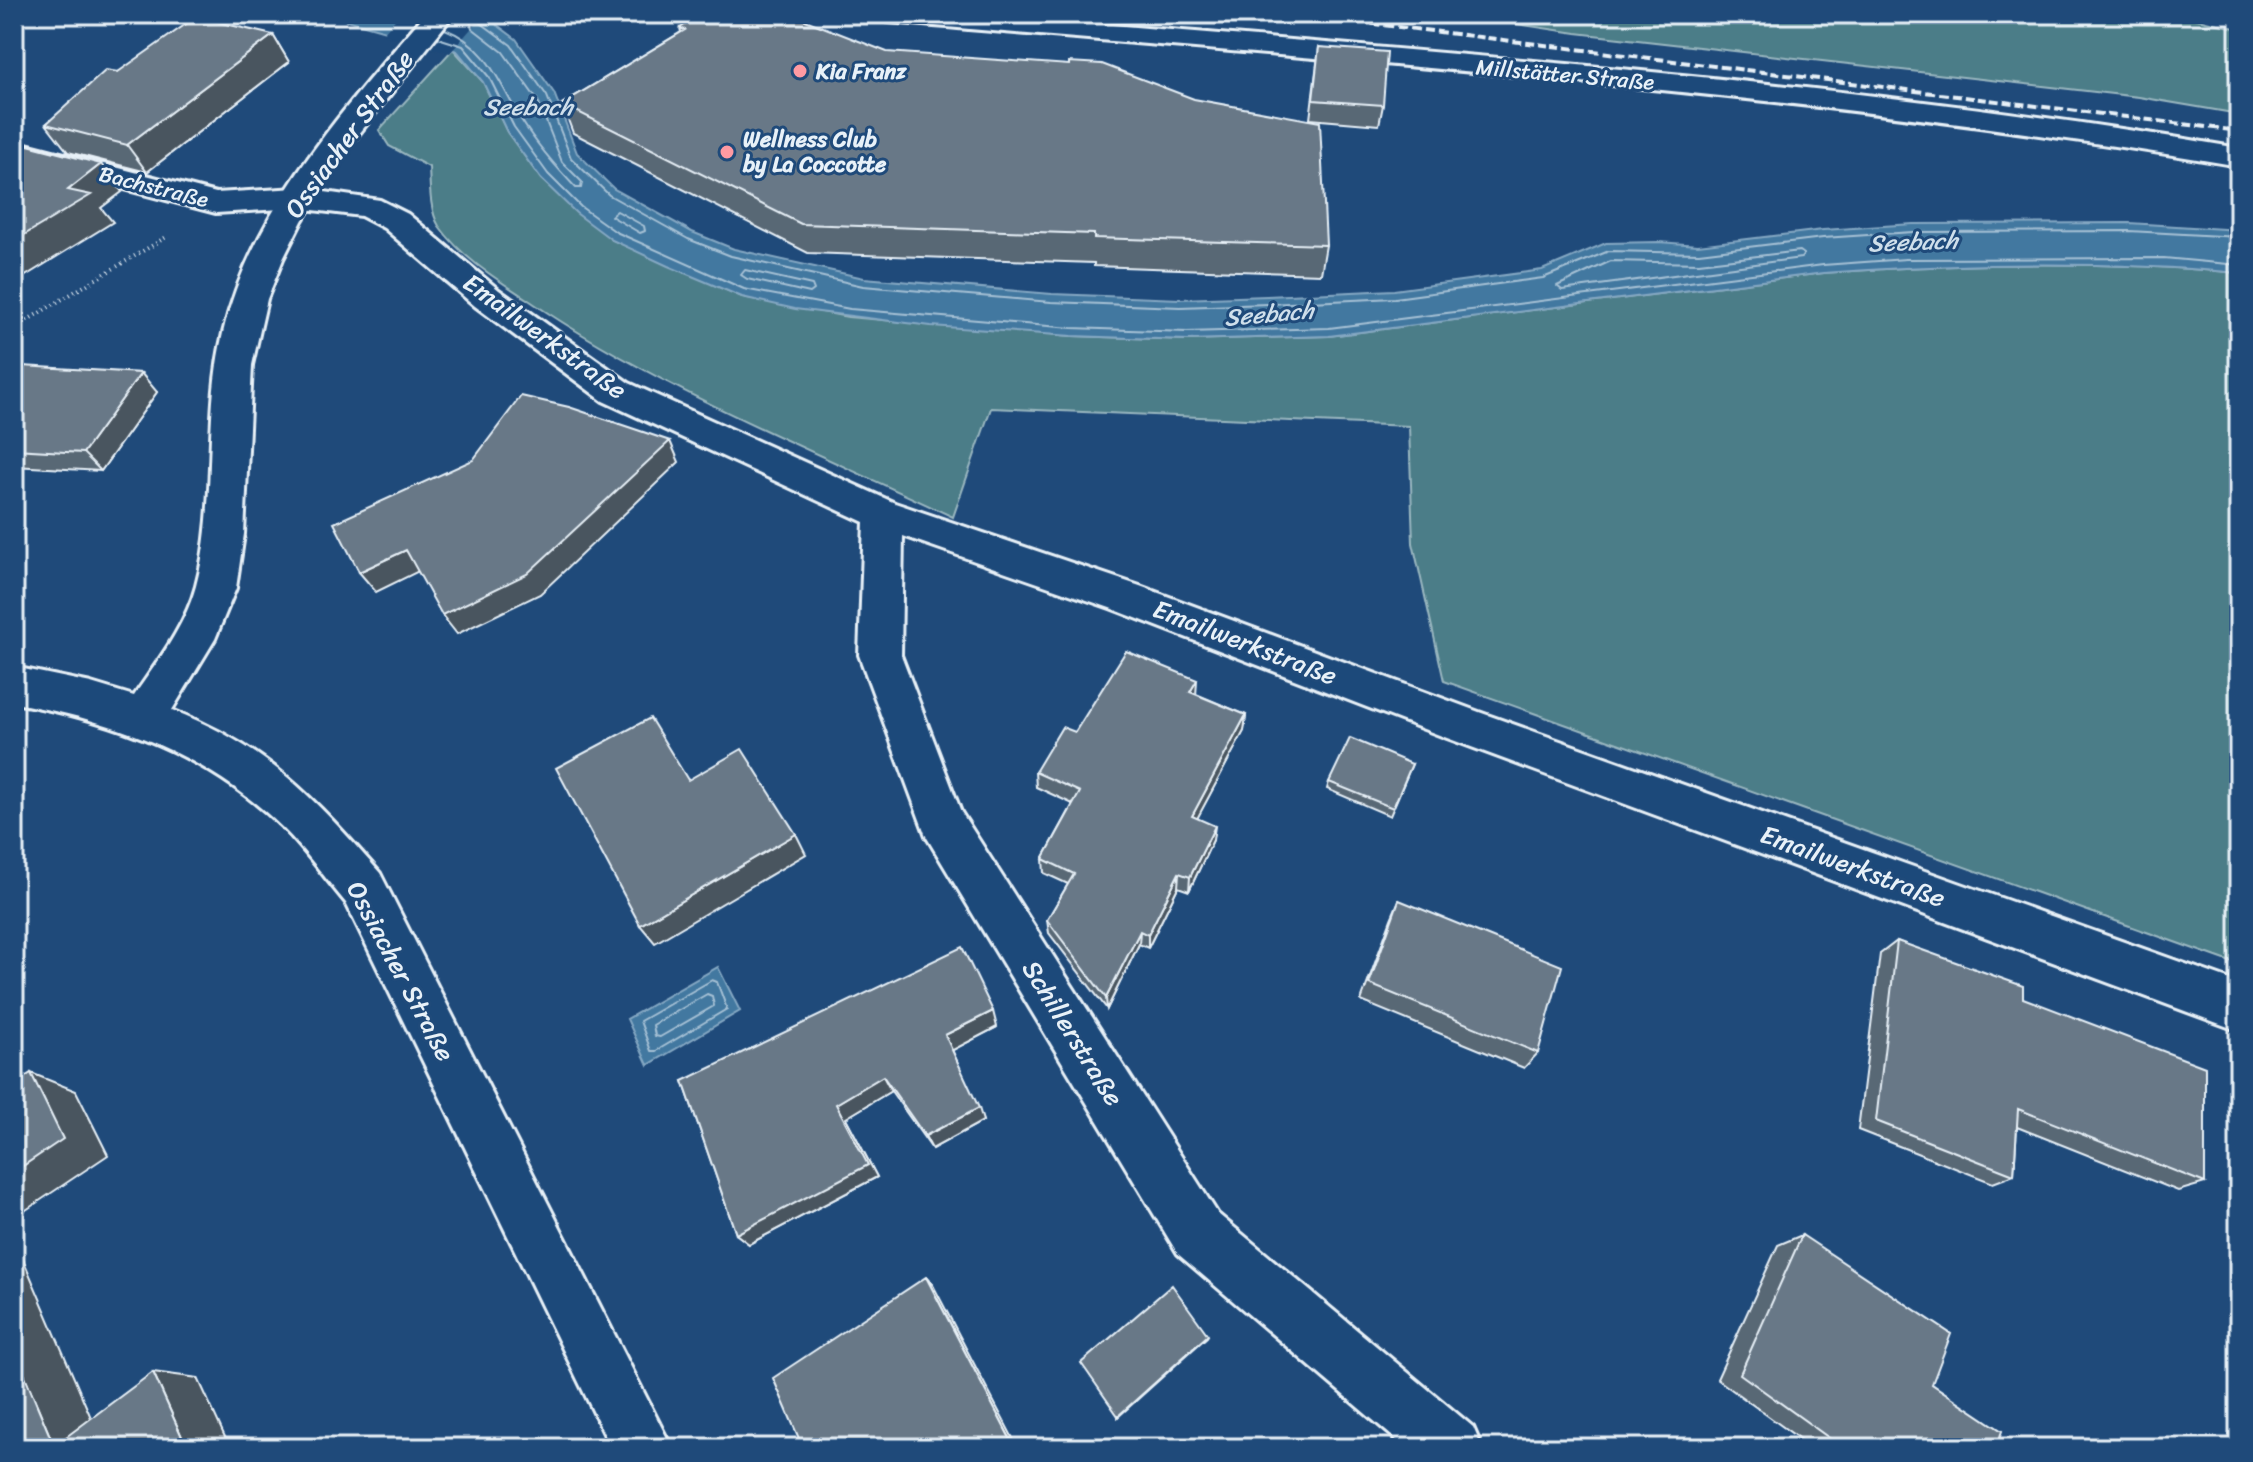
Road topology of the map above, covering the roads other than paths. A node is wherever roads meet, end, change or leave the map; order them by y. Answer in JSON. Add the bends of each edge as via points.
{"nodes":[{"id":1,"x":440,"y":14,"type":"edge"},
{"id":2,"x":889,"y":14,"type":"edge"},
{"id":3,"x":14,"y":150,"type":"edge"},
{"id":4,"x":2239,"y":157,"type":"edge"},
{"id":5,"x":297,"y":198,"type":"junction"},
{"id":6,"x":881,"y":513,"type":"junction"},
{"id":7,"x":14,"y":685,"type":"edge"},
{"id":8,"x":143,"y":718,"type":"junction"},
{"id":9,"x":2239,"y":1007,"type":"edge"},
{"id":10,"x":642,"y":1448,"type":"edge"},
{"id":11,"x":1452,"y":1448,"type":"edge"}],
"edges":[{"from":1,"to":5,"type":"street","name":"Ossiacher Straße"},
{"from":2,"to":4,"type":"street","name":"Millstätter Straße","via":[[1730,89],[2110,135]]},
{"from":3,"to":5,"type":"street","name":"Bachstraße","via":[[216,203]]},
{"from":5,"to":6,"type":"street","name":"Emailwerkstraße","via":[[369,207],[396,221],[487,298],[616,392]]},
{"from":5,"to":8,"type":"street","name":"Ossiacher Straße","via":[[249,300],[231,376],[220,570],[195,639]]},
{"from":6,"to":9,"type":"street","name":"Emailwerkstraße","via":[[1125,597]]},
{"from":6,"to":11,"type":"street","name":"Schillerstraße","via":[[880,655],[942,822],[1198,1234]]},
{"from":7,"to":8,"type":"street"},
{"from":8,"to":10,"type":"street","name":"Ossiacher Straße","via":[[233,761],[297,813],[363,888]]}]}
